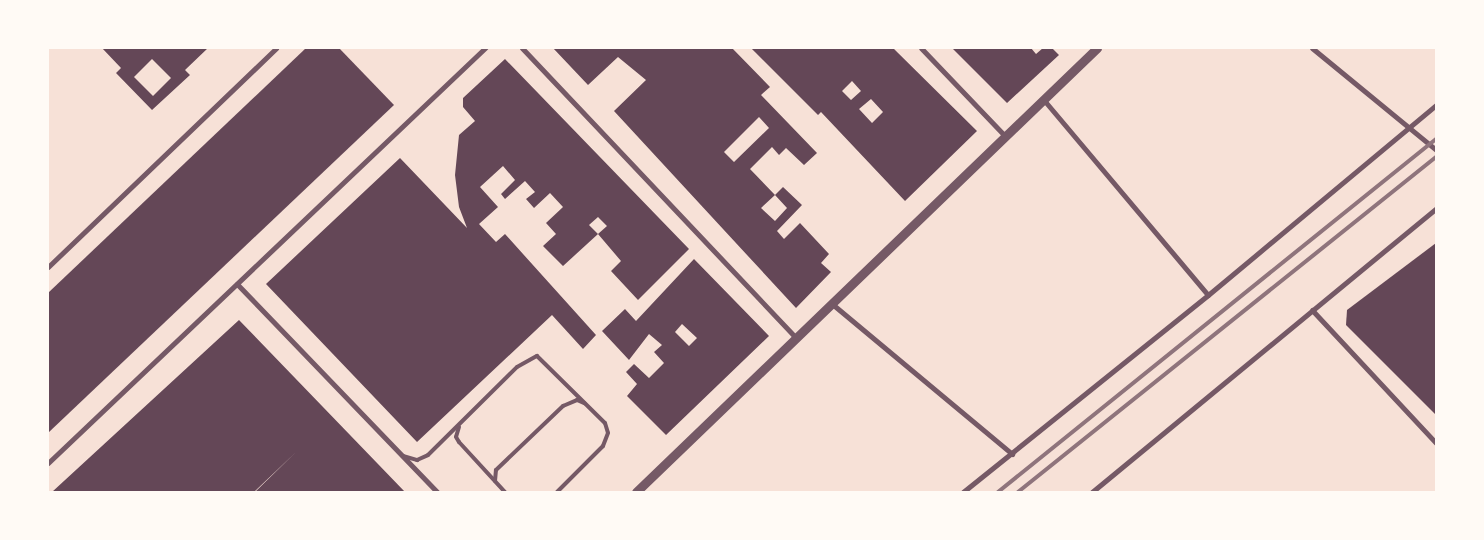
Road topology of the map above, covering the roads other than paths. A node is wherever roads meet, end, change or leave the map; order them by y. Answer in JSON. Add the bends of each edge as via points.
{"nodes":[{"id":1,"x":276,"y":48,"type":"edge"},
{"id":2,"x":485,"y":48,"type":"edge"},
{"id":3,"x":522,"y":48,"type":"edge"},
{"id":4,"x":921,"y":48,"type":"edge"},
{"id":5,"x":1097,"y":48,"type":"edge"},
{"id":6,"x":1312,"y":48,"type":"edge"},
{"id":7,"x":1042,"y":98,"type":"junction"},
{"id":8,"x":1436,"y":105,"type":"edge"},
{"id":9,"x":1412,"y":127,"type":"junction"},
{"id":10,"x":1005,"y":136,"type":"junction"},
{"id":11,"x":1436,"y":150,"type":"edge"},
{"id":12,"x":1436,"y":208,"type":"edge"},
{"id":13,"x":48,"y":267,"type":"edge"},
{"id":14,"x":237,"y":284,"type":"junction"},
{"id":15,"x":1208,"y":295,"type":"junction"},
{"id":16,"x":831,"y":303,"type":"junction"},
{"id":17,"x":1312,"y":310,"type":"junction"},
{"id":18,"x":795,"y":337,"type":"junction"},
{"id":19,"x":588,"y":404,"type":"junction"},
{"id":20,"x":460,"y":423,"type":"junction"},
{"id":21,"x":1436,"y":444,"type":"edge"},
{"id":22,"x":1012,"y":454,"type":"junction"},
{"id":23,"x":401,"y":455,"type":"junction"},
{"id":24,"x":48,"y":462,"type":"edge"},
{"id":25,"x":495,"y":481,"type":"junction"},
{"id":26,"x":437,"y":492,"type":"edge"},
{"id":27,"x":505,"y":492,"type":"edge"},
{"id":28,"x":557,"y":492,"type":"edge"},
{"id":29,"x":636,"y":492,"type":"edge"},
{"id":30,"x":963,"y":492,"type":"edge"},
{"id":31,"x":1092,"y":492,"type":"edge"}],
"edges":[{"from":1,"to":13,"type":"street"},
{"from":2,"to":14,"type":"street"},
{"from":3,"to":18,"type":"street"},
{"from":4,"to":10,"type":"street"},
{"from":5,"to":7,"type":"street"},
{"from":6,"to":9,"type":"street"},
{"from":7,"to":10,"type":"street"},
{"from":7,"to":15,"type":"street"},
{"from":8,"to":9,"type":"street"},
{"from":9,"to":11,"type":"street"},
{"from":9,"to":15,"type":"street"},
{"from":10,"to":16,"type":"street"},
{"from":12,"to":17,"type":"street"},
{"from":14,"to":23,"type":"street"},
{"from":14,"to":24,"type":"street"},
{"from":15,"to":22,"type":"street"},
{"from":16,"to":18,"type":"street"},
{"from":16,"to":22,"type":"street"},
{"from":17,"to":21,"type":"street"},
{"from":17,"to":31,"type":"street"},
{"from":18,"to":29,"type":"street"},
{"from":19,"to":20,"type":"lane","via":[[541,358],[532,356]]},
{"from":19,"to":25,"type":"lane","via":[[577,400],[563,406],[496,470]]},
{"from":19,"to":28,"type":"lane","via":[[606,423],[607,439]]},
{"from":20,"to":23,"type":"lane","via":[[428,455],[417,460]]},
{"from":20,"to":25,"type":"lane","via":[[456,436],[459,442]]},
{"from":22,"to":30,"type":"street"},
{"from":23,"to":26,"type":"street"},
{"from":25,"to":27,"type":"lane"}]}
